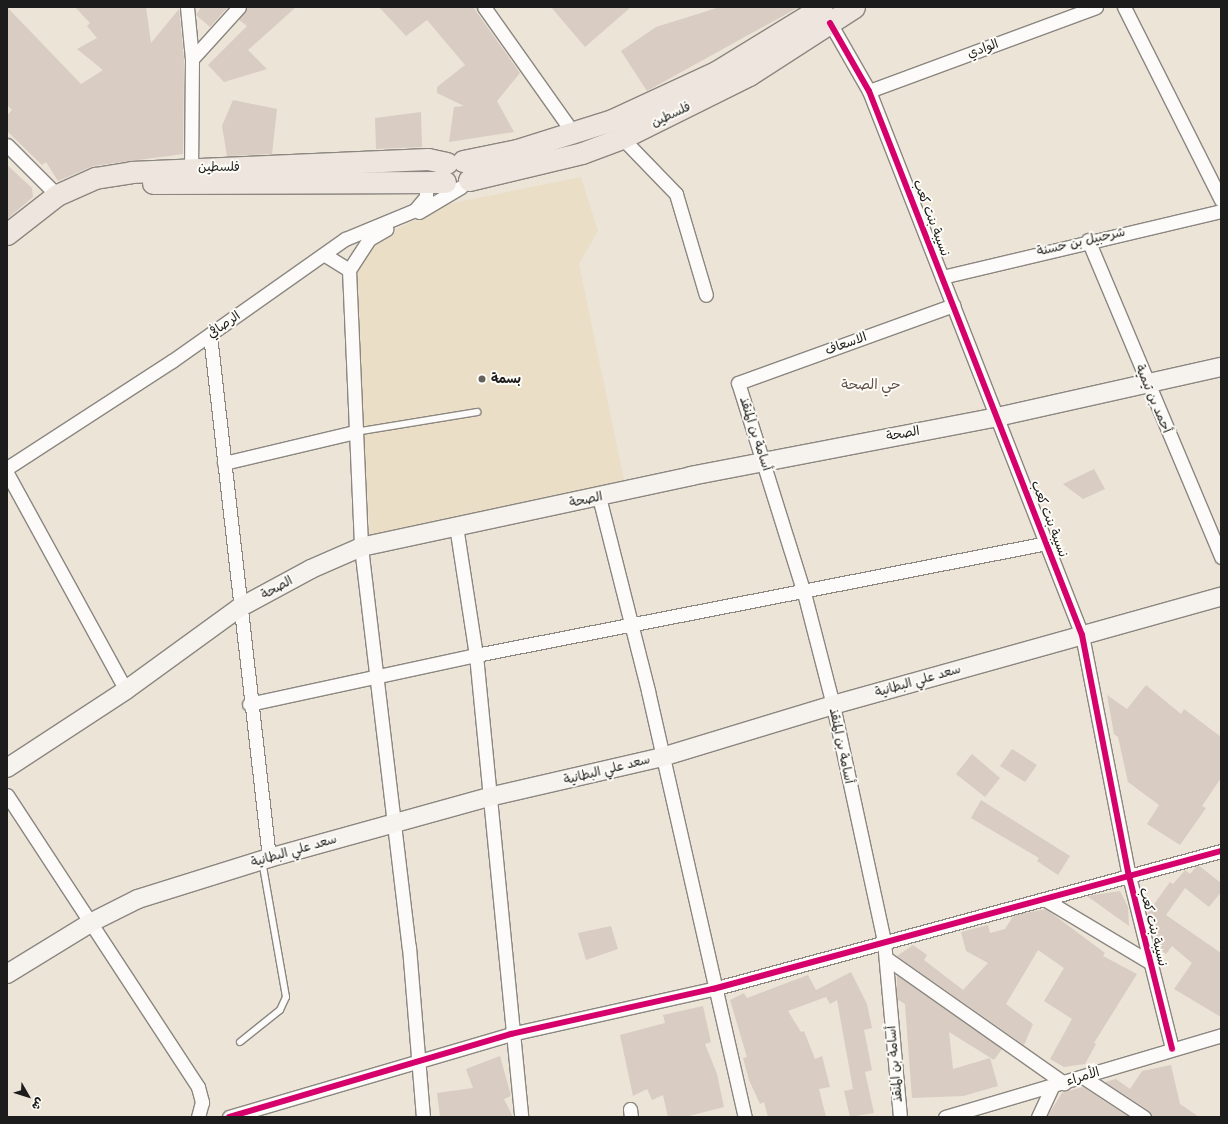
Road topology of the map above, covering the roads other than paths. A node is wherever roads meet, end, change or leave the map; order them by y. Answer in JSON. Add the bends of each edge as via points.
{"nodes":[{"id":1,"x":186,"y":7,"type":"edge"},
{"id":2,"x":238,"y":7,"type":"edge"},
{"id":3,"x":484,"y":7,"type":"edge"},
{"id":4,"x":854,"y":7,"type":"edge"},
{"id":5,"x":1096,"y":7,"type":"edge"},
{"id":6,"x":1124,"y":7,"type":"edge"},
{"id":7,"x":826,"y":15,"type":"edge"},
{"id":8,"x":192,"y":58,"type":"junction"},
{"id":9,"x":869,"y":91,"type":"junction"},
{"id":10,"x":574,"y":134,"type":"junction"},
{"id":11,"x":622,"y":138,"type":"junction"},
{"id":12,"x":7,"y":145,"type":"edge"},
{"id":13,"x":191,"y":167,"type":"junction"},
{"id":14,"x":452,"y":175,"type":"junction"},
{"id":15,"x":57,"y":195,"type":"junction"},
{"id":16,"x":1221,"y":200,"type":"edge"},
{"id":17,"x":1221,"y":211,"type":"edge"},
{"id":18,"x":7,"y":234,"type":"edge"},
{"id":19,"x":1088,"y":240,"type":"junction"},
{"id":20,"x":7,"y":250,"type":"edge"},
{"id":21,"x":325,"y":255,"type":"junction"},
{"id":22,"x":349,"y":270,"type":"junction"},
{"id":23,"x":942,"y":277,"type":"junction"},
{"id":24,"x":706,"y":295,"type":"dead end"},
{"id":25,"x":953,"y":305,"type":"junction"},
{"id":26,"x":210,"y":335,"type":"junction"},
{"id":27,"x":1221,"y":367,"type":"edge"},
{"id":28,"x":738,"y":383,"type":"joint"},
{"id":29,"x":1147,"y":383,"type":"junction"},
{"id":30,"x":477,"y":412,"type":"dead end"},
{"id":31,"x":997,"y":417,"type":"junction"},
{"id":32,"x":355,"y":432,"type":"junction"},
{"id":33,"x":764,"y":461,"type":"junction"},
{"id":34,"x":224,"y":463,"type":"junction"},
{"id":35,"x":7,"y":468,"type":"edge"},
{"id":36,"x":7,"y":473,"type":"edge"},
{"id":37,"x":599,"y":498,"type":"junction"},
{"id":38,"x":456,"y":526,"type":"junction"},
{"id":39,"x":1047,"y":544,"type":"junction"},
{"id":40,"x":361,"y":546,"type":"junction"},
{"id":41,"x":1221,"y":557,"type":"edge"},
{"id":42,"x":804,"y":593,"type":"junction"},
{"id":43,"x":1221,"y":597,"type":"edge"},
{"id":44,"x":239,"y":608,"type":"junction"},
{"id":45,"x":632,"y":625,"type":"junction"},
{"id":46,"x":1082,"y":635,"type":"junction"},
{"id":47,"x":476,"y":655,"type":"junction"},
{"id":48,"x":377,"y":679,"type":"junction"},
{"id":49,"x":126,"y":690,"type":"junction"},
{"id":50,"x":249,"y":704,"type":"junction"},
{"id":51,"x":833,"y":705,"type":"junction"},
{"id":52,"x":662,"y":757,"type":"junction"},
{"id":53,"x":7,"y":768,"type":"edge"},
{"id":54,"x":7,"y":795,"type":"edge"},
{"id":55,"x":489,"y":796,"type":"junction"},
{"id":56,"x":392,"y":824,"type":"junction"},
{"id":57,"x":1221,"y":851,"type":"edge"},
{"id":58,"x":266,"y":859,"type":"junction"},
{"id":59,"x":1130,"y":876,"type":"junction"},
{"id":60,"x":1044,"y":899,"type":"junction"},
{"id":61,"x":92,"y":922,"type":"junction"},
{"id":62,"x":884,"y":941,"type":"junction"},
{"id":63,"x":886,"y":958,"type":"junction"},
{"id":64,"x":1151,"y":963,"type":"junction"},
{"id":65,"x":7,"y":974,"type":"edge"},
{"id":66,"x":713,"y":989,"type":"junction"},
{"id":67,"x":511,"y":1034,"type":"junction"},
{"id":68,"x":1221,"y":1035,"type":"edge"},
{"id":69,"x":240,"y":1042,"type":"dead end"},
{"id":70,"x":1172,"y":1049,"type":"junction"},
{"id":71,"x":419,"y":1063,"type":"junction"},
{"id":72,"x":1083,"y":1077,"type":"junction"},
{"id":73,"x":1058,"y":1085,"type":"junction"},
{"id":74,"x":198,"y":1117,"type":"edge"},
{"id":75,"x":229,"y":1117,"type":"edge"},
{"id":76,"x":423,"y":1117,"type":"edge"},
{"id":77,"x":521,"y":1117,"type":"edge"},
{"id":78,"x":745,"y":1117,"type":"edge"},
{"id":79,"x":900,"y":1117,"type":"edge"},
{"id":80,"x":945,"y":1117,"type":"edge"},
{"id":81,"x":1038,"y":1117,"type":"edge"},
{"id":82,"x":1144,"y":1117,"type":"edge"}],
"edges":[{"from":1,"to":8,"type":"street"},
{"from":2,"to":8,"type":"street"},
{"from":3,"to":10,"type":"street"},
{"from":4,"to":7,"type":"main road","name":"فلسطين"},
{"from":5,"to":9,"type":"street","name":"الوادي"},
{"from":6,"to":16,"type":"street"},
{"from":7,"to":9,"type":"street","name":"نسيبة بنت كعب"},
{"from":7,"to":10,"type":"main road","name":"فلسطين","via":[[716,72]]},
{"from":7,"to":11,"type":"main road","name":"فلسطين","via":[[742,79]]},
{"from":8,"to":13,"type":"street"},
{"from":9,"to":23,"type":"street","name":"نسيبة بنت كعب"},
{"from":10,"to":14,"type":"main road","name":"فلسطين"},
{"from":11,"to":14,"type":"main road","name":"فلسطين","via":[[582,153]]},
{"from":11,"to":24,"type":"street","via":[[676,194]]},
{"from":12,"to":15,"type":"street"},
{"from":13,"to":14,"type":"main road","name":"فلسطين","via":[[428,158]]},
{"from":13,"to":15,"type":"main road","name":"فلسطين","via":[[95,178]]},
{"from":14,"to":20,"type":"main road","name":"فلسطين","via":[[118,187],[96,191],[68,203]]},
{"from":14,"to":21,"type":"street","name":"الرصافي","via":[[415,210],[345,239]]},
{"from":14,"to":22,"type":"street","via":[[369,239]]},
{"from":15,"to":18,"type":"main road","name":"فلسطين"},
{"from":17,"to":19,"type":"street","name":"شرحبيل بن حسنة"},
{"from":19,"to":23,"type":"street","name":"شرحبيل بن حسنة"},
{"from":19,"to":29,"type":"street","name":"أحمد بن تيمية"},
{"from":21,"to":22,"type":"street"},
{"from":21,"to":26,"type":"street","name":"الرصافي"},
{"from":22,"to":32,"type":"street"},
{"from":23,"to":25,"type":"street","name":"نسيبة بنت كعب"},
{"from":25,"to":28,"type":"street","name":"الاسعاف"},
{"from":25,"to":31,"type":"street","name":"نسيبة بنت كعب"},
{"from":26,"to":34,"type":"street"},
{"from":26,"to":35,"type":"street","name":"الرصافي"},
{"from":27,"to":29,"type":"main road","name":"الصحة"},
{"from":28,"to":33,"type":"street","name":"أسامة بن المنقذ"},
{"from":29,"to":31,"type":"main road","name":"الصحة"},
{"from":29,"to":41,"type":"street","name":"أحمد بن تيمية"},
{"from":30,"to":32,"type":"lane"},
{"from":31,"to":33,"type":"main road","name":"الصحة"},
{"from":31,"to":39,"type":"street","name":"نسيبة بنت كعب"},
{"from":32,"to":34,"type":"street"},
{"from":32,"to":40,"type":"street"},
{"from":33,"to":37,"type":"main road","name":"الصحة"},
{"from":33,"to":42,"type":"street","name":"أسامة بن المنقذ"},
{"from":34,"to":44,"type":"street"},
{"from":36,"to":49,"type":"street"},
{"from":37,"to":38,"type":"main road","name":"الصحة"},
{"from":37,"to":45,"type":"street"},
{"from":38,"to":40,"type":"main road","name":"الصحة"},
{"from":38,"to":47,"type":"street"},
{"from":39,"to":42,"type":"street"},
{"from":39,"to":46,"type":"street","name":"نسيبة بنت كعب"},
{"from":40,"to":44,"type":"main road","name":"الصحة"},
{"from":40,"to":48,"type":"street"},
{"from":42,"to":45,"type":"street"},
{"from":42,"to":51,"type":"street","name":"أسامة بن المنقذ"},
{"from":43,"to":46,"type":"main road","name":"سعد علي البطانية"},
{"from":44,"to":49,"type":"main road","name":"الصحة"},
{"from":44,"to":50,"type":"street"},
{"from":45,"to":47,"type":"street"},
{"from":45,"to":52,"type":"street"},
{"from":46,"to":51,"type":"main road","name":"سعد علي البطانية"},
{"from":46,"to":59,"type":"street","name":"نسيبة بنت كعب"},
{"from":47,"to":48,"type":"street"},
{"from":47,"to":55,"type":"street"},
{"from":48,"to":50,"type":"street"},
{"from":48,"to":56,"type":"street"},
{"from":49,"to":53,"type":"main road","name":"الصحة"},
{"from":50,"to":58,"type":"street"},
{"from":51,"to":52,"type":"main road","name":"سعد علي البطانية"},
{"from":51,"to":62,"type":"street","name":"أسامة بن المنقذ"},
{"from":52,"to":55,"type":"main road","name":"سعد علي البطانية"},
{"from":52,"to":66,"type":"street"},
{"from":54,"to":61,"type":"street"},
{"from":55,"to":56,"type":"main road","name":"سعد علي البطانية"},
{"from":55,"to":67,"type":"street"},
{"from":56,"to":58,"type":"main road","name":"سعد علي البطانية"},
{"from":56,"to":71,"type":"street"},
{"from":57,"to":59,"type":"street"},
{"from":58,"to":61,"type":"main road","name":"سعد علي البطانية","via":[[138,899]]},
{"from":58,"to":69,"type":"lane","via":[[286,997],[280,1010]]},
{"from":59,"to":60,"type":"street"},
{"from":59,"to":64,"type":"street","name":"نسيبة بنت كعب"},
{"from":60,"to":62,"type":"street"},
{"from":60,"to":64,"type":"street"},
{"from":61,"to":65,"type":"main road","name":"سعد علي البطانية"},
{"from":61,"to":74,"type":"street","via":[[198,1087],[202,1102]]},
{"from":62,"to":63,"type":"street","name":"أسامة بن المنقذ"},
{"from":62,"to":66,"type":"street"},
{"from":63,"to":73,"type":"street"},
{"from":63,"to":79,"type":"street","name":"أسامة بن المنقذ"},
{"from":64,"to":70,"type":"street","name":"نسيبة بنت كعب"},
{"from":66,"to":67,"type":"street"},
{"from":66,"to":78,"type":"street"},
{"from":67,"to":71,"type":"street"},
{"from":67,"to":77,"type":"street"},
{"from":68,"to":70,"type":"street","name":"الأمراء"},
{"from":70,"to":72,"type":"street","name":"الأمراء"},
{"from":71,"to":75,"type":"street"},
{"from":71,"to":76,"type":"street"},
{"from":72,"to":73,"type":"street","name":"الأمراء"},
{"from":72,"to":82,"type":"street"},
{"from":73,"to":80,"type":"street","name":"الأمراء"},
{"from":73,"to":81,"type":"street"}]}
